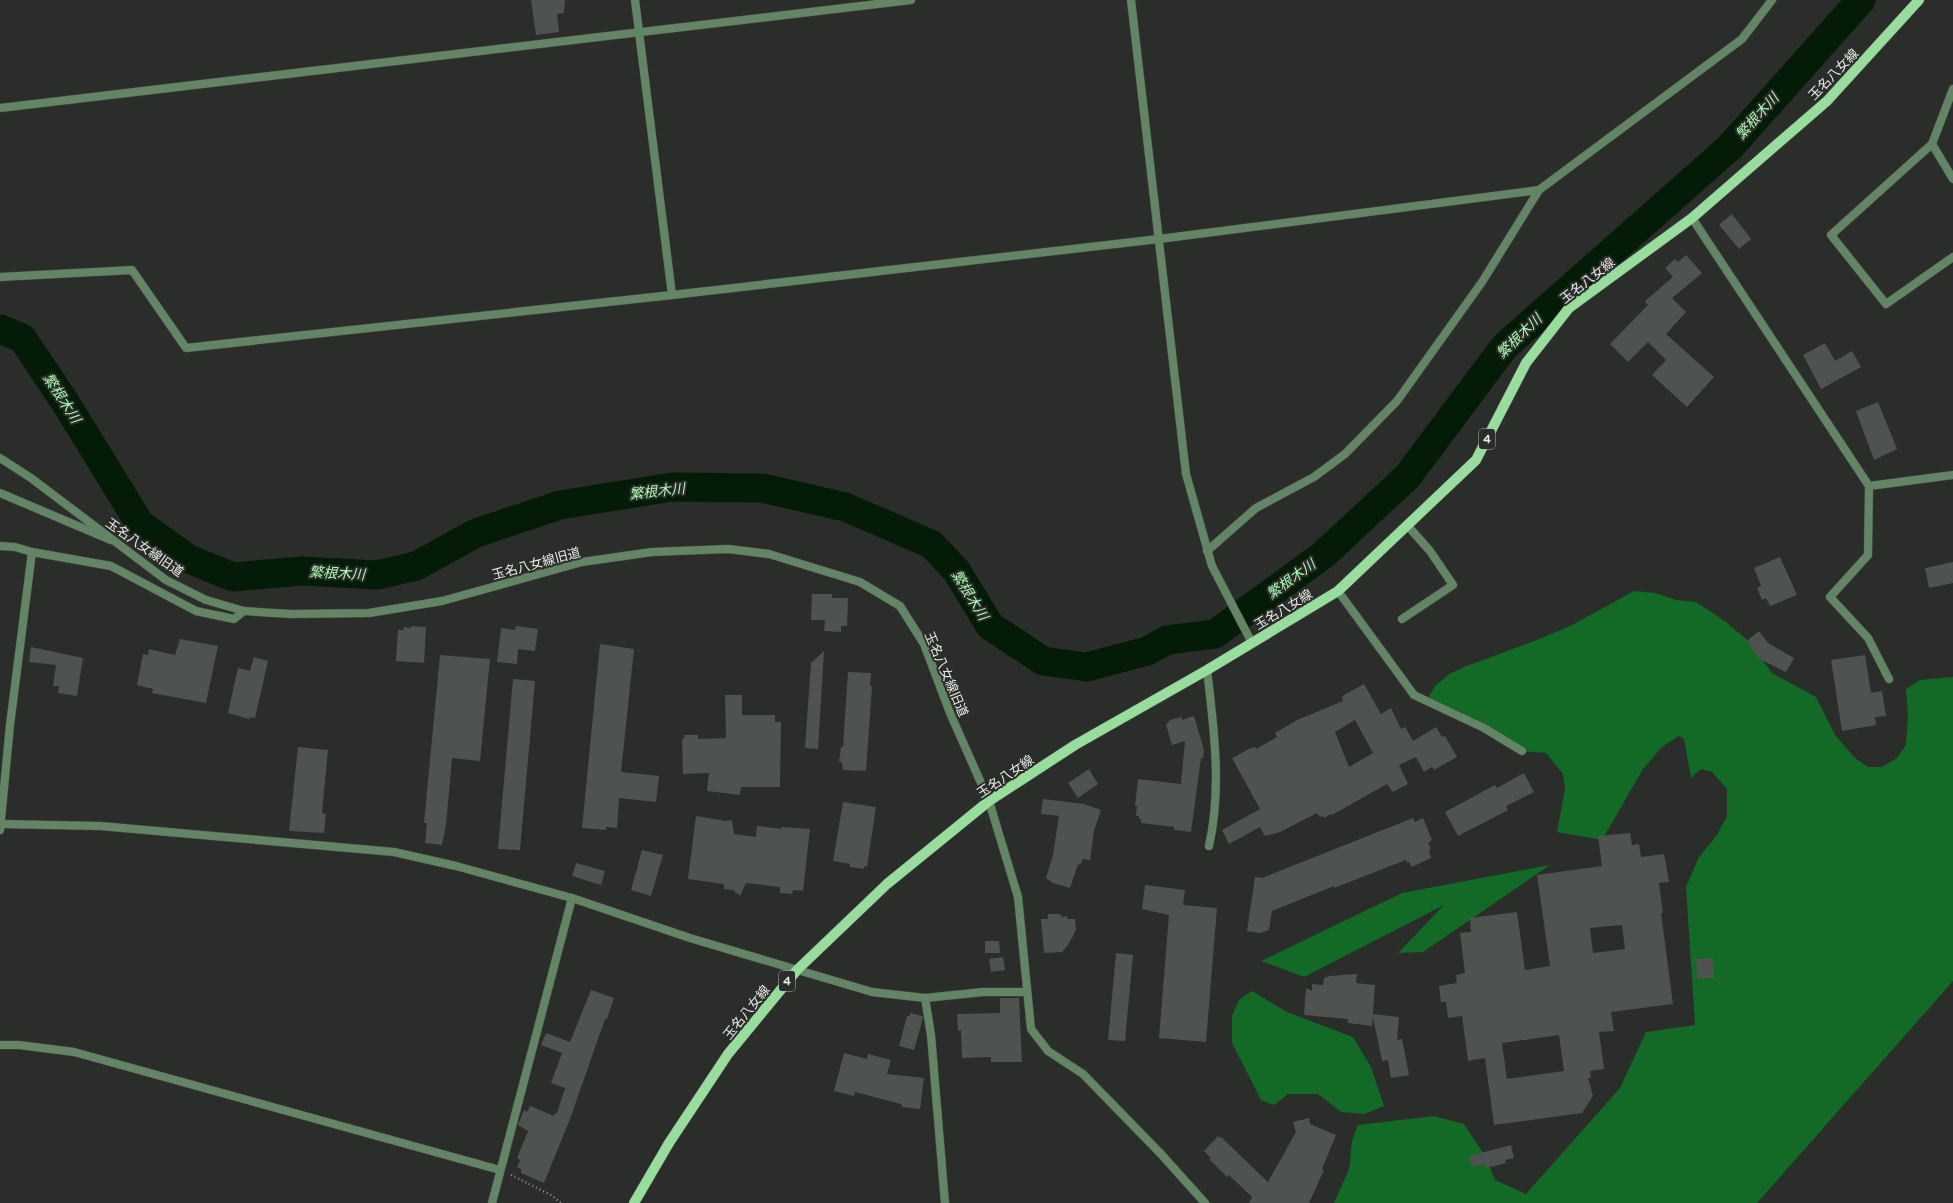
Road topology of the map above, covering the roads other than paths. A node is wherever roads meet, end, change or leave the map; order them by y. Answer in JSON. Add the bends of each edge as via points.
{"nodes":[{"id":1,"x":635,"y":0,"type":"edge"},
{"id":2,"x":911,"y":0,"type":"edge"},
{"id":3,"x":1131,"y":0,"type":"edge"},
{"id":4,"x":1772,"y":0,"type":"edge"},
{"id":5,"x":1919,"y":0,"type":"edge"},
{"id":6,"x":639,"y":32,"type":"junction"},
{"id":7,"x":1953,"y":88,"type":"edge"},
{"id":8,"x":0,"y":108,"type":"edge"},
{"id":9,"x":1932,"y":144,"type":"junction"},
{"id":10,"x":1953,"y":179,"type":"edge"},
{"id":11,"x":1538,"y":190,"type":"junction"},
{"id":12,"x":1692,"y":218,"type":"junction"},
{"id":13,"x":1159,"y":239,"type":"junction"},
{"id":14,"x":1953,"y":257,"type":"edge"},
{"id":15,"x":0,"y":277,"type":"edge"},
{"id":16,"x":672,"y":296,"type":"junction"},
{"id":17,"x":0,"y":458,"type":"edge"},
{"id":18,"x":1953,"y":475,"type":"edge"},
{"id":19,"x":1869,"y":486,"type":"junction"},
{"id":20,"x":0,"y":493,"type":"edge"},
{"id":21,"x":1407,"y":525,"type":"junction"},
{"id":22,"x":116,"y":542,"type":"junction"},
{"id":23,"x":0,"y":546,"type":"edge"},
{"id":24,"x":1207,"y":551,"type":"junction"},
{"id":25,"x":32,"y":552,"type":"junction"},
{"id":26,"x":1338,"y":591,"type":"junction"},
{"id":27,"x":244,"y":611,"type":"junction"},
{"id":28,"x":1402,"y":619,"type":"dead end"},
{"id":29,"x":1252,"y":643,"type":"junction"},
{"id":30,"x":1207,"y":670,"type":"junction"},
{"id":31,"x":1889,"y":679,"type":"dead end"},
{"id":32,"x":1522,"y":751,"type":"dead end"},
{"id":33,"x":989,"y":802,"type":"junction"},
{"id":34,"x":1,"y":827,"type":"edge"},
{"id":35,"x":1209,"y":846,"type":"dead end"},
{"id":36,"x":572,"y":898,"type":"junction"},
{"id":37,"x":797,"y":970,"type":"junction"},
{"id":38,"x":1027,"y":992,"type":"junction"},
{"id":39,"x":925,"y":998,"type":"junction"},
{"id":40,"x":0,"y":1045,"type":"edge"},
{"id":41,"x":500,"y":1170,"type":"junction"},
{"id":42,"x":492,"y":1203,"type":"edge"},
{"id":43,"x":634,"y":1203,"type":"edge"},
{"id":44,"x":945,"y":1203,"type":"edge"},
{"id":45,"x":1205,"y":1203,"type":"edge"}],
"edges":[{"from":1,"to":6,"type":"street"},
{"from":2,"to":6,"type":"street"},
{"from":3,"to":13,"type":"street"},
{"from":4,"to":11,"type":"street","via":[[1742,38]]},
{"from":5,"to":12,"type":"main road","name":"玉名八女線","number":"4","via":[[1827,101]]},
{"from":6,"to":8,"type":"street"},
{"from":6,"to":16,"type":"street"},
{"from":7,"to":9,"type":"street"},
{"from":9,"to":10,"type":"street"},
{"from":9,"to":14,"type":"street","via":[[1832,236],[1886,304]]},
{"from":11,"to":13,"type":"street"},
{"from":11,"to":24,"type":"street","via":[[1482,282],[1397,401],[1345,454],[1314,477],[1256,508]]},
{"from":12,"to":19,"type":"street"},
{"from":12,"to":21,"type":"main road","name":"玉名八女線","number":"4","via":[[1569,308],[1526,363],[1476,460]]},
{"from":13,"to":16,"type":"street"},
{"from":13,"to":24,"type":"street","via":[[1186,474]]},
{"from":15,"to":16,"type":"street","via":[[132,270],[186,348]]},
{"from":17,"to":22,"type":"street","name":"玉名八女線旧道","via":[[32,478]]},
{"from":18,"to":19,"type":"street"},
{"from":19,"to":31,"type":"street","via":[[1868,555],[1830,597],[1868,638]]},
{"from":20,"to":22,"type":"street"},
{"from":21,"to":26,"type":"main road","name":"玉名八女線","number":"4"},
{"from":21,"to":28,"type":"street","via":[[1430,551],[1453,585]]},
{"from":22,"to":27,"type":"street","name":"玉名八女線旧道","via":[[166,580],[206,600]]},
{"from":23,"to":25,"type":"street"},
{"from":24,"to":29,"type":"street","via":[[1212,566]]},
{"from":25,"to":27,"type":"street","via":[[111,566],[196,611],[234,619]]},
{"from":25,"to":34,"type":"street","via":[[10,725]]},
{"from":26,"to":29,"type":"main road","name":"玉名八女線","number":"4"},
{"from":26,"to":32,"type":"street","via":[[1414,695],[1484,728]]},
{"from":27,"to":33,"type":"street","name":"玉名八女線旧道","via":[[291,614],[369,613],[442,602],[582,562],[652,552],[728,549],[769,554],[860,582],[900,606],[924,644],[950,713]]},
{"from":29,"to":30,"type":"main road","name":"玉名八女線","number":"4"},
{"from":30,"to":33,"type":"main road","name":"玉名八女線","number":"4","via":[[1075,745]]},
{"from":30,"to":35,"type":"street","via":[[1214,724],[1217,786]]},
{"from":33,"to":37,"type":"main road","name":"玉名八女線","number":"4","via":[[887,884]]},
{"from":33,"to":38,"type":"street","name":"玉名八女線旧道","via":[[1018,897]]},
{"from":34,"to":36,"type":"street","via":[[100,826],[394,852]]},
{"from":36,"to":37,"type":"street","via":[[690,938]]},
{"from":36,"to":41,"type":"street"},
{"from":37,"to":39,"type":"street","via":[[872,992]]},
{"from":37,"to":43,"type":"main road","name":"玉名八女線","number":"4","via":[[728,1054],[669,1143]]},
{"from":38,"to":39,"type":"street","via":[[983,992]]},
{"from":38,"to":45,"type":"street","name":"玉名八女線旧道","via":[[1031,1029],[1048,1051],[1083,1074]]},
{"from":39,"to":44,"type":"street","via":[[931,1035]]},
{"from":40,"to":41,"type":"street","via":[[74,1052]]},
{"from":41,"to":42,"type":"street"}]}
